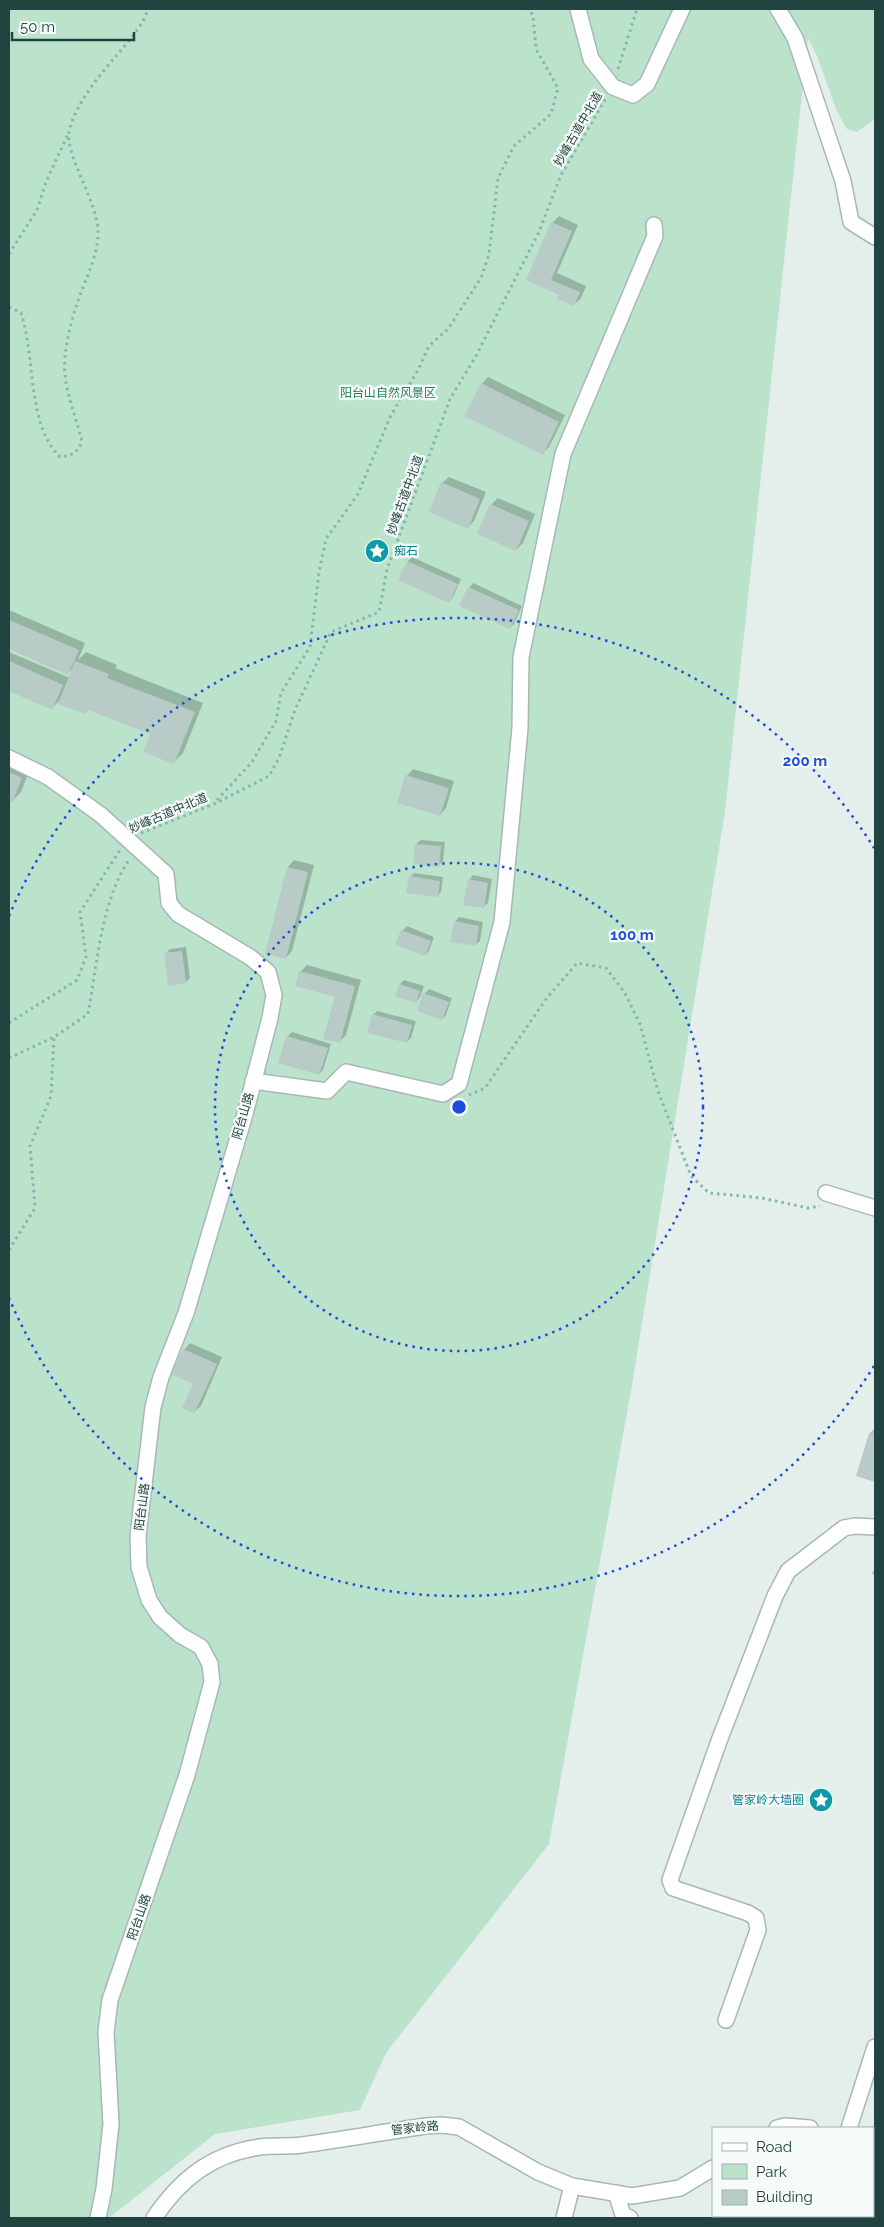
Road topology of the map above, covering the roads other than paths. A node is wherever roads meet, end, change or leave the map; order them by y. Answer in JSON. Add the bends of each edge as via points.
{"nodes":[{"id":1,"x":578,"y":9,"type":"edge"},
{"id":2,"x":682,"y":9,"type":"edge"},
{"id":3,"x":778,"y":9,"type":"edge"},
{"id":4,"x":654,"y":225,"type":"dead end"},
{"id":5,"x":875,"y":237,"type":"edge"},
{"id":6,"x":9,"y":758,"type":"edge"},
{"id":7,"x":253,"y":1081,"type":"junction"},
{"id":8,"x":826,"y":1193,"type":"dead end"},
{"id":9,"x":875,"y":1208,"type":"edge"},
{"id":10,"x":875,"y":1527,"type":"edge"},
{"id":11,"x":726,"y":2020,"type":"dead end"},
{"id":12,"x":875,"y":2048,"type":"edge"},
{"id":13,"x":781,"y":2127,"type":"edge"},
{"id":14,"x":798,"y":2127,"type":"edge"},
{"id":15,"x":849,"y":2127,"type":"edge"},
{"id":16,"x":712,"y":2169,"type":"edge"},
{"id":17,"x":572,"y":2186,"type":"junction"},
{"id":18,"x":616,"y":2193,"type":"junction"},
{"id":19,"x":98,"y":2218,"type":"edge"},
{"id":20,"x":154,"y":2218,"type":"edge"},
{"id":21,"x":564,"y":2218,"type":"edge"},
{"id":22,"x":630,"y":2218,"type":"edge"}],
"edges":[{"from":1,"to":2,"type":"street","via":[[590,59],[613,87],[633,95],[647,84]]},
{"from":3,"to":5,"type":"street","via":[[795,38],[843,181],[851,222]]},
{"from":4,"to":7,"type":"street","via":[[654,236],[563,454],[521,657],[520,728],[502,922],[459,1084],[443,1094],[346,1072],[327,1091]]},
{"from":6,"to":7,"type":"street","name":"阳台山路","via":[[48,778],[101,815],[166,874],[169,903],[178,914],[250,957],[268,972],[274,995]]},
{"from":7,"to":19,"type":"street","name":"阳台山路","via":[[186,1313],[153,1407],[138,1536],[139,1566],[152,1605],[180,1635],[200,1647],[210,1664],[212,1682],[187,1775],[110,2000],[106,2032],[111,2124]]},
{"from":8,"to":9,"type":"street"},
{"from":10,"to":11,"type":"street","via":[[844,1528],[788,1571],[763,1626],[670,1880],[673,1888],[756,1918],[758,1930]]},
{"from":12,"to":15,"type":"street"},
{"from":13,"to":14,"type":"street"},
{"from":16,"to":18,"type":"street","name":"管家岭路","via":[[680,2188],[632,2196]]},
{"from":17,"to":18,"type":"street","name":"管家岭路"},
{"from":17,"to":20,"type":"street","name":"管家岭路","via":[[496,2150],[459,2127],[441,2124],[299,2145],[261,2146],[226,2154],[192,2173]]},
{"from":17,"to":21,"type":"street"},
{"from":18,"to":22,"type":"street","via":[[623,2215]]}]}
